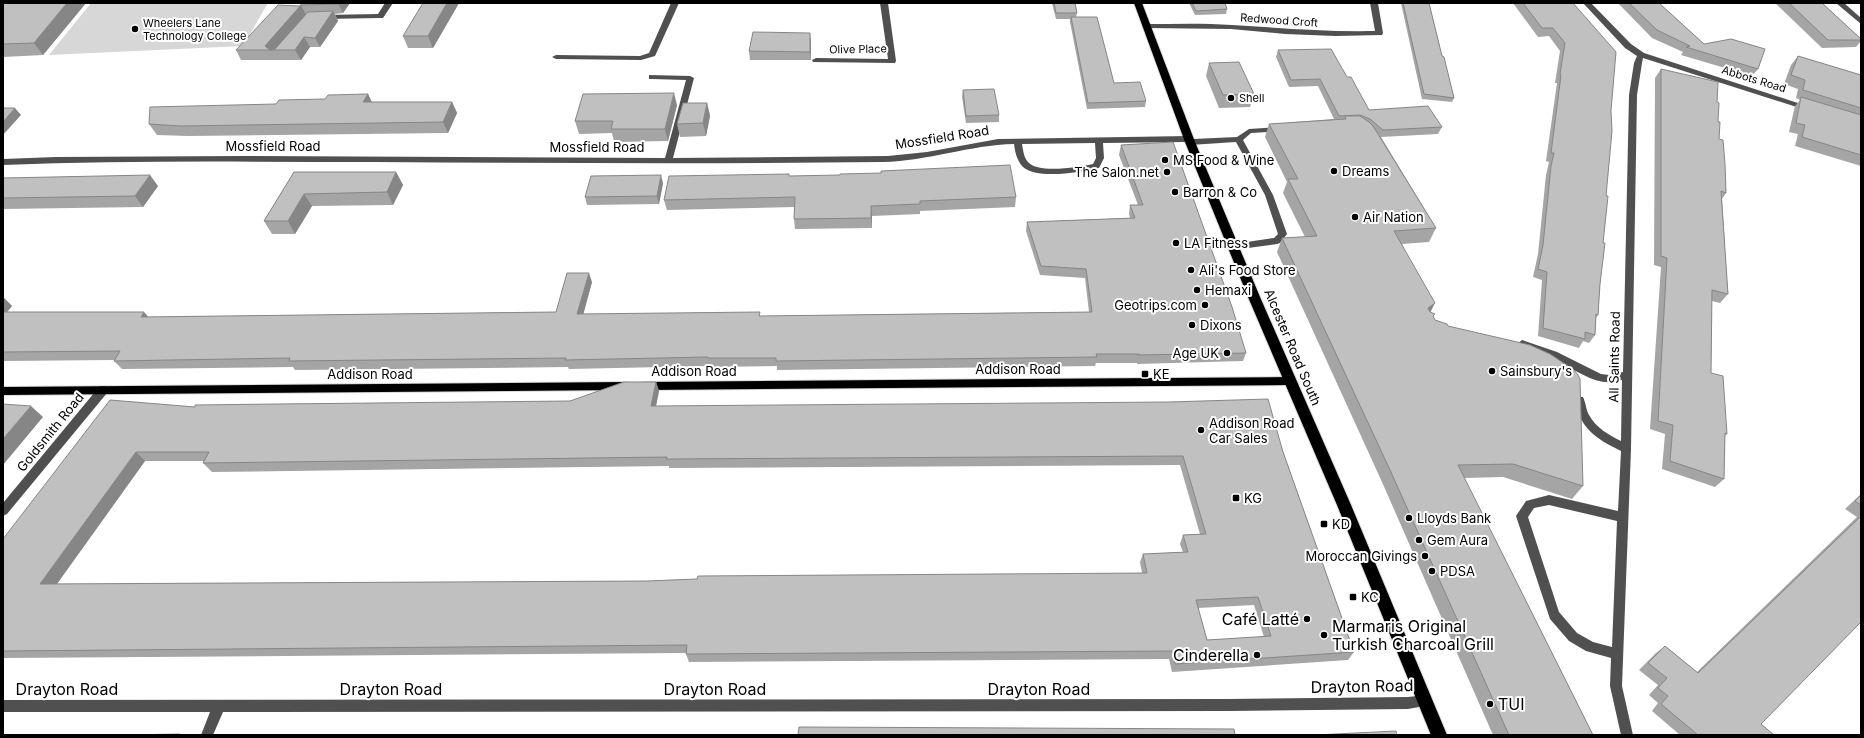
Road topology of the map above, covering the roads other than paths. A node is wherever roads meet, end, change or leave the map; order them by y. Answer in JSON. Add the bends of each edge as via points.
{"nodes":[{"id":1,"x":389,"y":3,"type":"edge"},
{"id":2,"x":675,"y":3,"type":"edge"},
{"id":3,"x":884,"y":3,"type":"edge"},
{"id":4,"x":1138,"y":3,"type":"edge"},
{"id":5,"x":1374,"y":3,"type":"edge"},
{"id":6,"x":1587,"y":3,"type":"edge"},
{"id":7,"x":1840,"y":3,"type":"edge"},
{"id":8,"x":317,"y":18,"type":"edge"},
{"id":9,"x":1861,"y":22,"type":"edge"},
{"id":10,"x":1147,"y":26,"type":"junction"},
{"id":11,"x":1641,"y":55,"type":"junction"},
{"id":12,"x":556,"y":57,"type":"dead end"},
{"id":13,"x":816,"y":60,"type":"dead end"},
{"id":14,"x":652,"y":77,"type":"dead end"},
{"id":15,"x":1816,"y":110,"type":"edge"},
{"id":16,"x":1291,"y":128,"type":"edge"},
{"id":17,"x":1239,"y":139,"type":"junction"},
{"id":18,"x":1190,"y":140,"type":"junction"},
{"id":19,"x":1099,"y":141,"type":"junction"},
{"id":20,"x":1018,"y":142,"type":"junction"},
{"id":21,"x":668,"y":161,"type":"junction"},
{"id":22,"x":3,"y":162,"type":"edge"},
{"id":23,"x":1233,"y":246,"type":"junction"},
{"id":24,"x":1510,"y":342,"type":"edge"},
{"id":25,"x":1628,"y":374,"type":"junction"},
{"id":26,"x":1290,"y":381,"type":"junction"},
{"id":27,"x":1576,"y":389,"type":"edge"},
{"id":28,"x":103,"y":390,"type":"junction"},
{"id":29,"x":3,"y":391,"type":"edge"},
{"id":30,"x":1626,"y":449,"type":"junction"},
{"id":31,"x":3,"y":511,"type":"edge"},
{"id":32,"x":1623,"y":518,"type":"junction"},
{"id":33,"x":1617,"y":654,"type":"junction"},
{"id":34,"x":1426,"y":701,"type":"junction"},
{"id":35,"x":3,"y":706,"type":"edge"},
{"id":36,"x":219,"y":706,"type":"junction"},
{"id":37,"x":207,"y":735,"type":"edge"},
{"id":38,"x":1439,"y":735,"type":"edge"},
{"id":39,"x":1626,"y":735,"type":"edge"}],
"edges":[{"from":1,"to":8,"type":"street","via":[[380,16]]},
{"from":2,"to":12,"type":"street","via":[[654,50],[647,57]]},
{"from":3,"to":13,"type":"street","name":"Olive Place","via":[[892,61]]},
{"from":4,"to":10,"type":"highway","name":"Alcester Road South"},
{"from":5,"to":10,"type":"street","name":"Redwood Croft","via":[[1379,33],[1335,34],[1231,27]]},
{"from":6,"to":11,"type":"street","via":[[1628,46]]},
{"from":7,"to":9,"type":"street"},
{"from":10,"to":18,"type":"highway","name":"Alcester Road South"},
{"from":11,"to":15,"type":"street","name":"Abbots Road"},
{"from":11,"to":25,"type":"street","name":"All Saints Road","via":[[1634,95]]},
{"from":14,"to":21,"type":"street","via":[[690,78]]},
{"from":16,"to":17,"type":"street","via":[[1250,131]]},
{"from":17,"to":18,"type":"street","name":"Mossfield Road"},
{"from":17,"to":23,"type":"street","via":[[1269,195],[1283,234],[1277,242]]},
{"from":18,"to":19,"type":"street","name":"Mossfield Road"},
{"from":18,"to":23,"type":"highway","name":"Alcester Road South"},
{"from":19,"to":20,"type":"street","name":"Mossfield Road"},
{"from":19,"to":20,"type":"street","via":[[1100,158],[1096,166],[1076,170],[1042,170],[1028,167],[1021,159]]},
{"from":20,"to":21,"type":"street","name":"Mossfield Road","via":[[998,142],[927,155],[888,159]]},
{"from":21,"to":22,"type":"street","name":"Mossfield Road","via":[[242,158]]},
{"from":23,"to":26,"type":"highway","name":"Alcester Road South"},
{"from":24,"to":25,"type":"street","via":[[1540,349],[1601,378],[1616,380]]},
{"from":25,"to":30,"type":"street","name":"All Saints Road"},
{"from":26,"to":28,"type":"main road","name":"Addison Road"},
{"from":26,"to":34,"type":"highway","name":"Alcester Road South"},
{"from":27,"to":30,"type":"street","via":[[1581,414],[1589,426]]},
{"from":28,"to":29,"type":"main road","name":"Addison Road"},
{"from":28,"to":31,"type":"street","name":"Goldsmith Road"},
{"from":30,"to":32,"type":"street","name":"All Saints Road"},
{"from":32,"to":33,"type":"street","name":"All Saints Road"},
{"from":32,"to":33,"type":"street","via":[[1549,500],[1530,504],[1522,516],[1554,615],[1573,637],[1590,647]]},
{"from":33,"to":39,"type":"street","name":"All Saints Road","via":[[1616,686]]},
{"from":34,"to":36,"type":"street","name":"Drayton Road","via":[[1142,706]]},
{"from":34,"to":38,"type":"highway","name":"Alcester Road South"},
{"from":35,"to":36,"type":"street","name":"Drayton Road"},
{"from":36,"to":37,"type":"street"}]}
